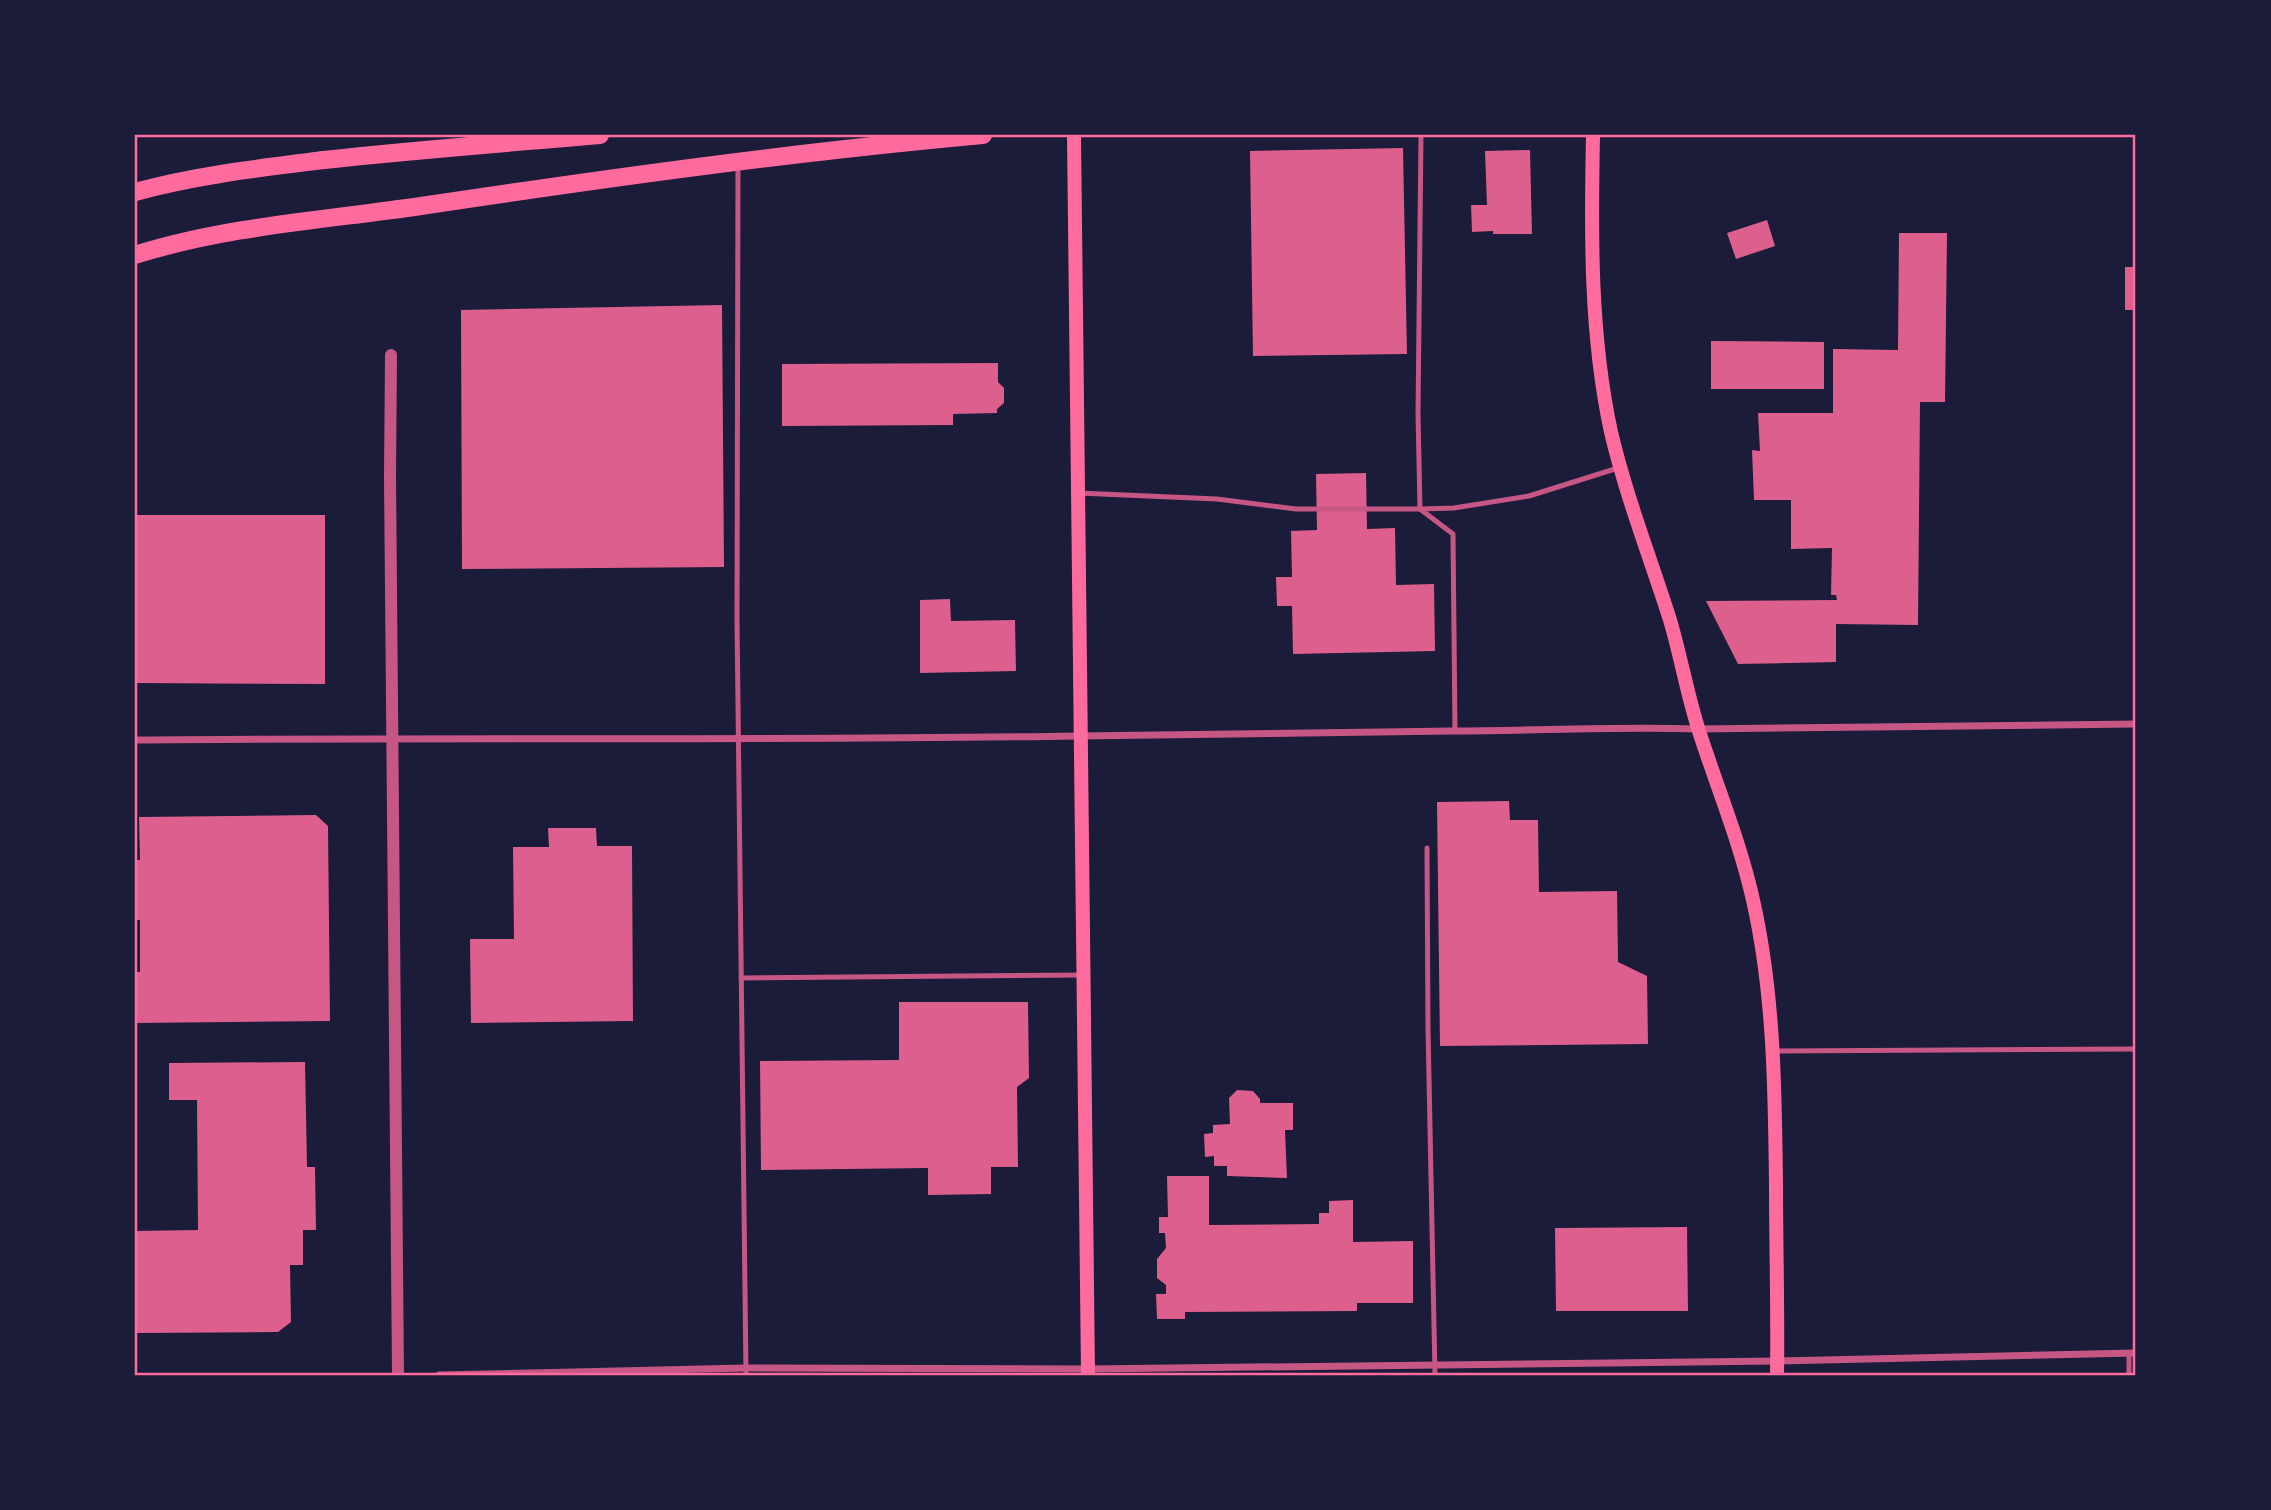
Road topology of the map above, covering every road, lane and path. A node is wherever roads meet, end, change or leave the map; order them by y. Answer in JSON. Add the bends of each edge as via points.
{"nodes":[{"id":1,"x":600,"y":135,"type":"edge"},
{"id":2,"x":983,"y":135,"type":"edge"},
{"id":3,"x":1074,"y":135,"type":"edge"},
{"id":4,"x":1421,"y":135,"type":"edge"},
{"id":5,"x":1592,"y":135,"type":"edge"},
{"id":6,"x":738,"y":162,"type":"junction"},
{"id":7,"x":135,"y":192,"type":"edge"},
{"id":8,"x":135,"y":255,"type":"edge"},
{"id":9,"x":391,"y":355,"type":"dead end"},
{"id":10,"x":1621,"y":468,"type":"junction"},
{"id":11,"x":1077,"y":493,"type":"junction"},
{"id":12,"x":1420,"y":509,"type":"junction"},
{"id":13,"x":2136,"y":724,"type":"edge"},
{"id":14,"x":1698,"y":729,"type":"junction"},
{"id":15,"x":1455,"y":731,"type":"junction"},
{"id":16,"x":1079,"y":736,"type":"junction"},
{"id":17,"x":392,"y":737,"type":"junction"},
{"id":18,"x":135,"y":740,"type":"edge"},
{"id":19,"x":739,"y":740,"type":"junction"},
{"id":20,"x":1427,"y":848,"type":"dead end"},
{"id":21,"x":1083,"y":975,"type":"junction"},
{"id":22,"x":741,"y":978,"type":"junction"},
{"id":23,"x":2136,"y":1049,"type":"edge"},
{"id":24,"x":1773,"y":1051,"type":"junction"},
{"id":25,"x":2133,"y":1353,"type":"edge"},
{"id":26,"x":1435,"y":1364,"type":"junction"},
{"id":27,"x":1777,"y":1368,"type":"edge"},
{"id":28,"x":746,"y":1372,"type":"edge"},
{"id":29,"x":1088,"y":1372,"type":"edge"},
{"id":30,"x":398,"y":1375,"type":"edge"},
{"id":31,"x":439,"y":1375,"type":"edge"},
{"id":32,"x":1435,"y":1375,"type":"edge"},
{"id":33,"x":2129,"y":1375,"type":"edge"}],
"edges":[{"from":1,"to":7,"type":"main road","via":[[266,167],[179,180]]},
{"from":2,"to":6,"type":"main road"},
{"from":3,"to":11,"type":"main road"},
{"from":4,"to":12,"type":"lane"},
{"from":5,"to":10,"type":"main road","via":[[1598,360]]},
{"from":6,"to":8,"type":"main road","via":[[272,226]]},
{"from":6,"to":19,"type":"lane"},
{"from":9,"to":17,"type":"street"},
{"from":10,"to":12,"type":"lane","via":[[1529,496]]},
{"from":10,"to":14,"type":"main road","via":[[1670,620]]},
{"from":11,"to":12,"type":"lane","via":[[1204,498],[1296,509]]},
{"from":11,"to":16,"type":"main road"},
{"from":12,"to":15,"type":"lane","via":[[1453,534]]},
{"from":13,"to":14,"type":"street"},
{"from":14,"to":15,"type":"street"},
{"from":14,"to":24,"type":"main road","via":[[1736,835],[1753,901]]},
{"from":15,"to":16,"type":"street"},
{"from":16,"to":19,"type":"street"},
{"from":16,"to":21,"type":"main road"},
{"from":17,"to":18,"type":"street"},
{"from":17,"to":19,"type":"street"},
{"from":17,"to":30,"type":"street"},
{"from":19,"to":22,"type":"lane"},
{"from":20,"to":26,"type":"lane"},
{"from":21,"to":22,"type":"lane"},
{"from":21,"to":29,"type":"main road"},
{"from":22,"to":28,"type":"lane"},
{"from":23,"to":24,"type":"lane"},
{"from":24,"to":27,"type":"main road"},
{"from":25,"to":27,"type":"street"},
{"from":25,"to":33,"type":"lane"},
{"from":26,"to":27,"type":"street"},
{"from":26,"to":29,"type":"street"},
{"from":26,"to":32,"type":"lane"},
{"from":28,"to":29,"type":"street"},
{"from":28,"to":31,"type":"street"}]}
